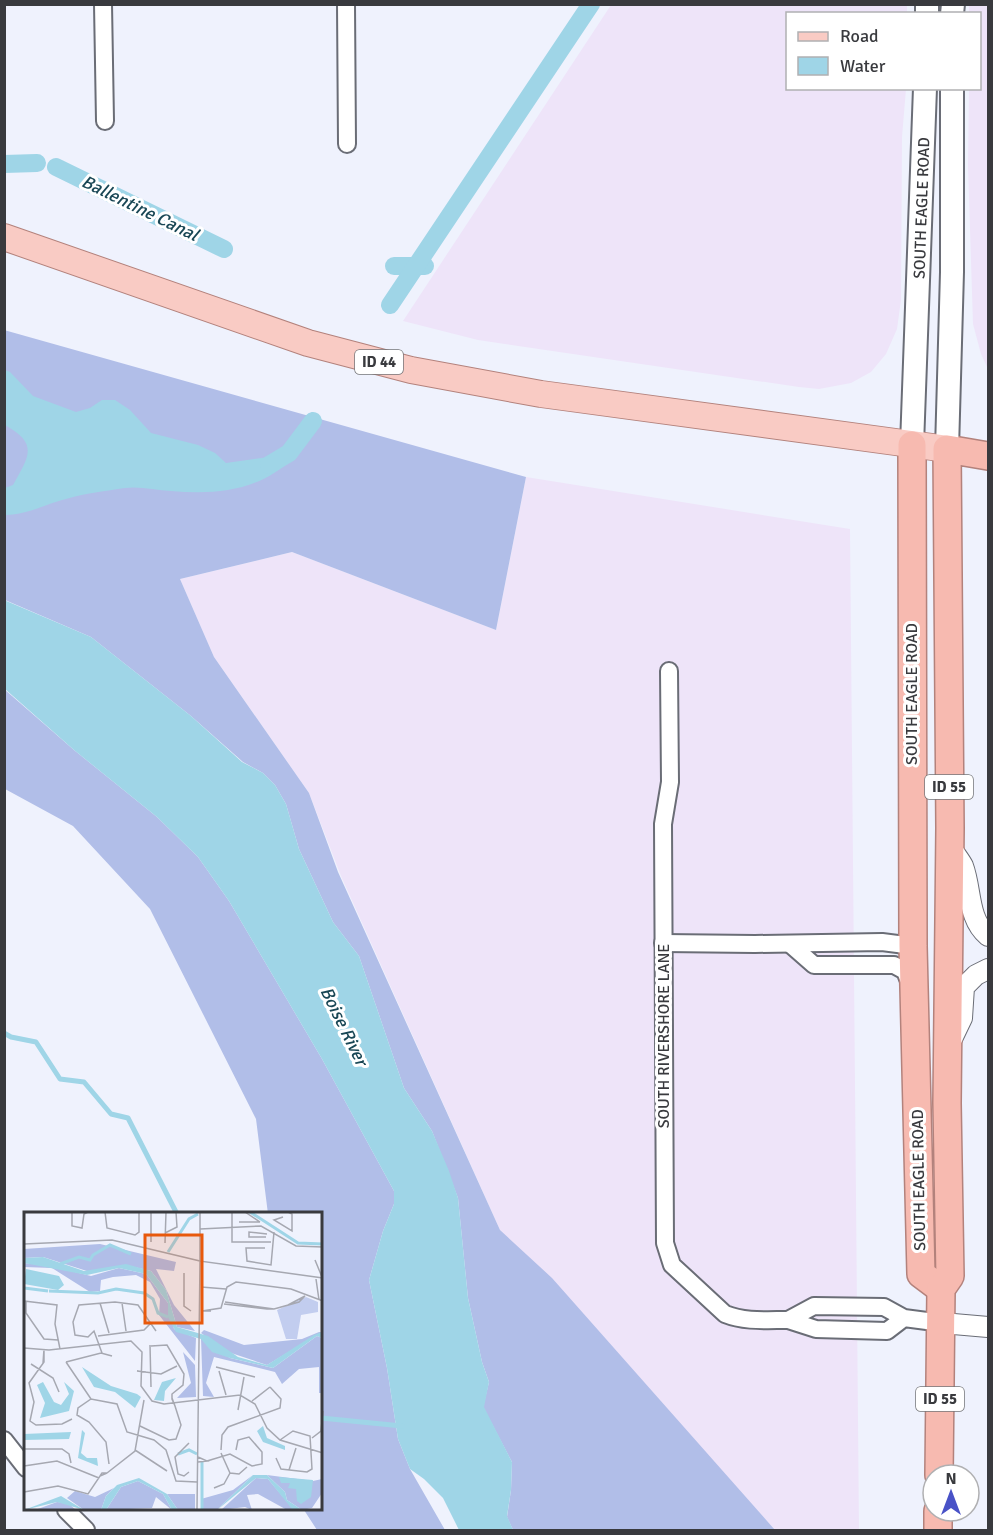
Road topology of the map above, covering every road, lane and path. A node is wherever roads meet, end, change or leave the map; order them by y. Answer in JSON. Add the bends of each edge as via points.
{"nodes":[{"id":1,"x":103,"y":4,"type":"edge"},
{"id":2,"x":346,"y":4,"type":"edge"},
{"id":3,"x":926,"y":90,"type":"edge"},
{"id":4,"x":952,"y":90,"type":"edge"},
{"id":5,"x":105,"y":122,"type":"dead end"},
{"id":6,"x":347,"y":144,"type":"dead end"},
{"id":7,"x":4,"y":237,"type":"edge"},
{"id":8,"x":912,"y":446,"type":"junction"},
{"id":9,"x":947,"y":450,"type":"junction"},
{"id":10,"x":988,"y":456,"type":"edge"},
{"id":11,"x":669,"y":671,"type":"dead end"},
{"id":12,"x":950,"y":845,"type":"junction"},
{"id":13,"x":988,"y":936,"type":"edge"},
{"id":14,"x":663,"y":943,"type":"junction"},
{"id":15,"x":790,"y":944,"type":"junction"},
{"id":16,"x":913,"y":946,"type":"junction"},
{"id":17,"x":988,"y":969,"type":"edge"},
{"id":18,"x":914,"y":993,"type":"junction"},
{"id":19,"x":948,"y":1053,"type":"junction"},
{"id":20,"x":941,"y":1289,"type":"junction"},
{"id":21,"x":904,"y":1318,"type":"junction"},
{"id":22,"x":788,"y":1320,"type":"junction"},
{"id":23,"x":942,"y":1323,"type":"junction"},
{"id":24,"x":988,"y":1327,"type":"edge"},
{"id":25,"x":4,"y":1440,"type":"edge"},
{"id":26,"x":939,"y":1463,"type":"edge"},
{"id":27,"x":24,"y":1465,"type":"edge"},
{"id":28,"x":68,"y":1511,"type":"edge"},
{"id":29,"x":86,"y":1530,"type":"edge"}],
"edges":[{"from":1,"to":5,"type":"street"},
{"from":2,"to":6,"type":"street"},
{"from":3,"to":8,"type":"main road","name":"SOUTH EAGLE ROAD"},
{"from":4,"to":9,"type":"main road","name":"SOUTH EAGLE ROAD"},
{"from":7,"to":8,"type":"main road","number":"ID 44","via":[[298,340],[411,370],[541,394]]},
{"from":8,"to":9,"type":"main road","number":"ID 44"},
{"from":8,"to":16,"type":"highway","name":"SOUTH EAGLE ROAD","number":"ID 55"},
{"from":9,"to":10,"type":"highway","number":"ID 44"},
{"from":9,"to":12,"type":"highway","name":"SOUTH EAGLE ROAD","number":"ID 55"},
{"from":11,"to":14,"type":"street","name":"SOUTH RIVERSHORE LANE","via":[[670,782],[663,824]]},
{"from":12,"to":13,"type":"street","via":[[963,866],[977,923]]},
{"from":12,"to":19,"type":"highway","name":"SOUTH EAGLE ROAD","number":"ID 55"},
{"from":14,"to":15,"type":"street"},
{"from":14,"to":22,"type":"street","name":"SOUTH RIVERSHORE LANE","via":[[665,1243],[672,1265],[725,1314],[747,1320]]},
{"from":15,"to":16,"type":"street","via":[[882,942]]},
{"from":15,"to":18,"type":"street","via":[[814,965],[894,966],[905,971]]},
{"from":16,"to":18,"type":"highway","name":"SOUTH EAGLE ROAD","number":"ID 55"},
{"from":16,"to":19,"type":"highway","via":[[928,964],[930,1005]]},
{"from":17,"to":19,"type":"street","via":[[964,987],[962,1018]]},
{"from":18,"to":20,"type":"highway","name":"SOUTH EAGLE ROAD","number":"ID 55","via":[[921,1274]]},
{"from":19,"to":20,"type":"highway","name":"SOUTH EAGLE ROAD","number":"ID 55","via":[[950,1276]]},
{"from":20,"to":23,"type":"highway","name":"SOUTH EAGLE ROAD","number":"ID 55"},
{"from":21,"to":22,"type":"street","name":"SOUTH RIVERSHORE LANE","via":[[887,1331],[816,1329]]},
{"from":21,"to":22,"type":"street","name":"SOUTH RIVERSHORE LANE","via":[[884,1306],[814,1306]]},
{"from":21,"to":23,"type":"street","name":"SOUTH RIVERSHORE LANE"},
{"from":23,"to":24,"type":"street"},
{"from":23,"to":26,"type":"highway","name":"SOUTH EAGLE ROAD","number":"ID 55"},
{"from":25,"to":27,"type":"street"},
{"from":28,"to":29,"type":"street"}]}
